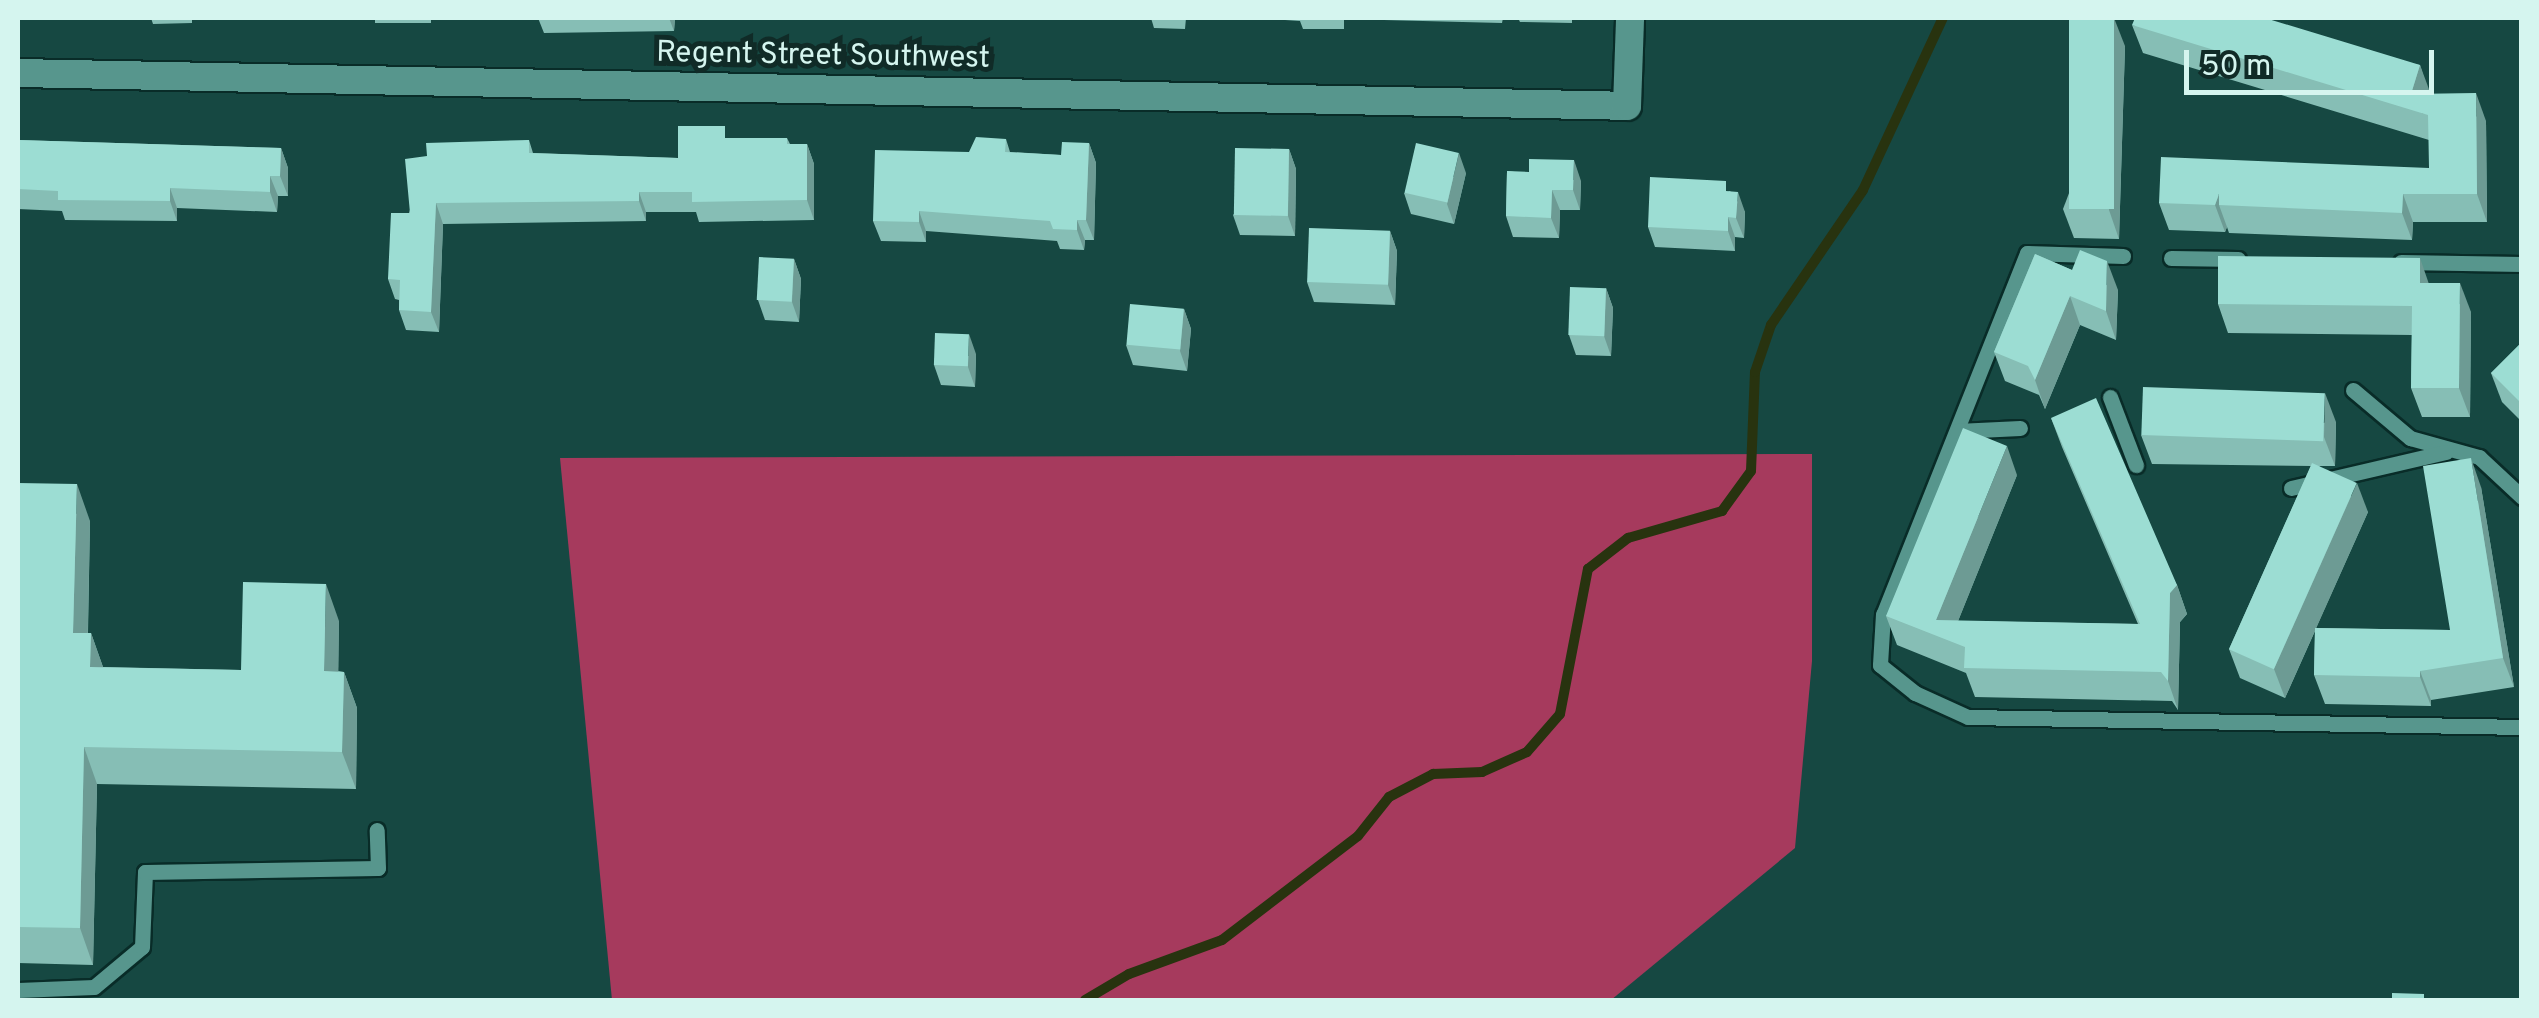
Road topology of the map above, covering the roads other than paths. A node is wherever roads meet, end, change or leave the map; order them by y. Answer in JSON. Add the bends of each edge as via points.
{"nodes":[{"id":1,"x":1630,"y":18,"type":"edge"},
{"id":2,"x":18,"y":73,"type":"edge"},
{"id":3,"x":2123,"y":256,"type":"dead end"},
{"id":4,"x":2171,"y":258,"type":"dead end"},
{"id":5,"x":2267,"y":260,"type":"edge"},
{"id":6,"x":2383,"y":262,"type":"edge"},
{"id":7,"x":2522,"y":264,"type":"edge"},
{"id":8,"x":2354,"y":390,"type":"dead end"},
{"id":9,"x":2110,"y":397,"type":"dead end"},
{"id":10,"x":2020,"y":428,"type":"dead end"},
{"id":11,"x":1957,"y":431,"type":"junction"},
{"id":12,"x":2446,"y":452,"type":"junction"},
{"id":13,"x":2136,"y":465,"type":"dead end"},
{"id":14,"x":2292,"y":488,"type":"dead end"},
{"id":15,"x":2522,"y":497,"type":"edge"},
{"id":16,"x":2522,"y":727,"type":"edge"},
{"id":17,"x":377,"y":830,"type":"dead end"},
{"id":18,"x":18,"y":990,"type":"edge"}],
"edges":[{"from":1,"to":2,"type":"street","name":"Regent Street Southwest","via":[[1627,106]]},
{"from":3,"to":11,"type":"lane","via":[[2027,253]]},
{"from":4,"to":5,"type":"lane"},
{"from":6,"to":7,"type":"lane"},
{"from":8,"to":12,"type":"lane","via":[[2410,438]]},
{"from":9,"to":13,"type":"lane"},
{"from":10,"to":11,"type":"lane"},
{"from":11,"to":16,"type":"lane","via":[[1882,614],[1880,665],[1916,693],[1968,717]]},
{"from":12,"to":14,"type":"lane"},
{"from":12,"to":15,"type":"lane","via":[[2479,457]]},
{"from":17,"to":18,"type":"lane","via":[[378,868],[145,872],[142,948],[94,987]]}]}
